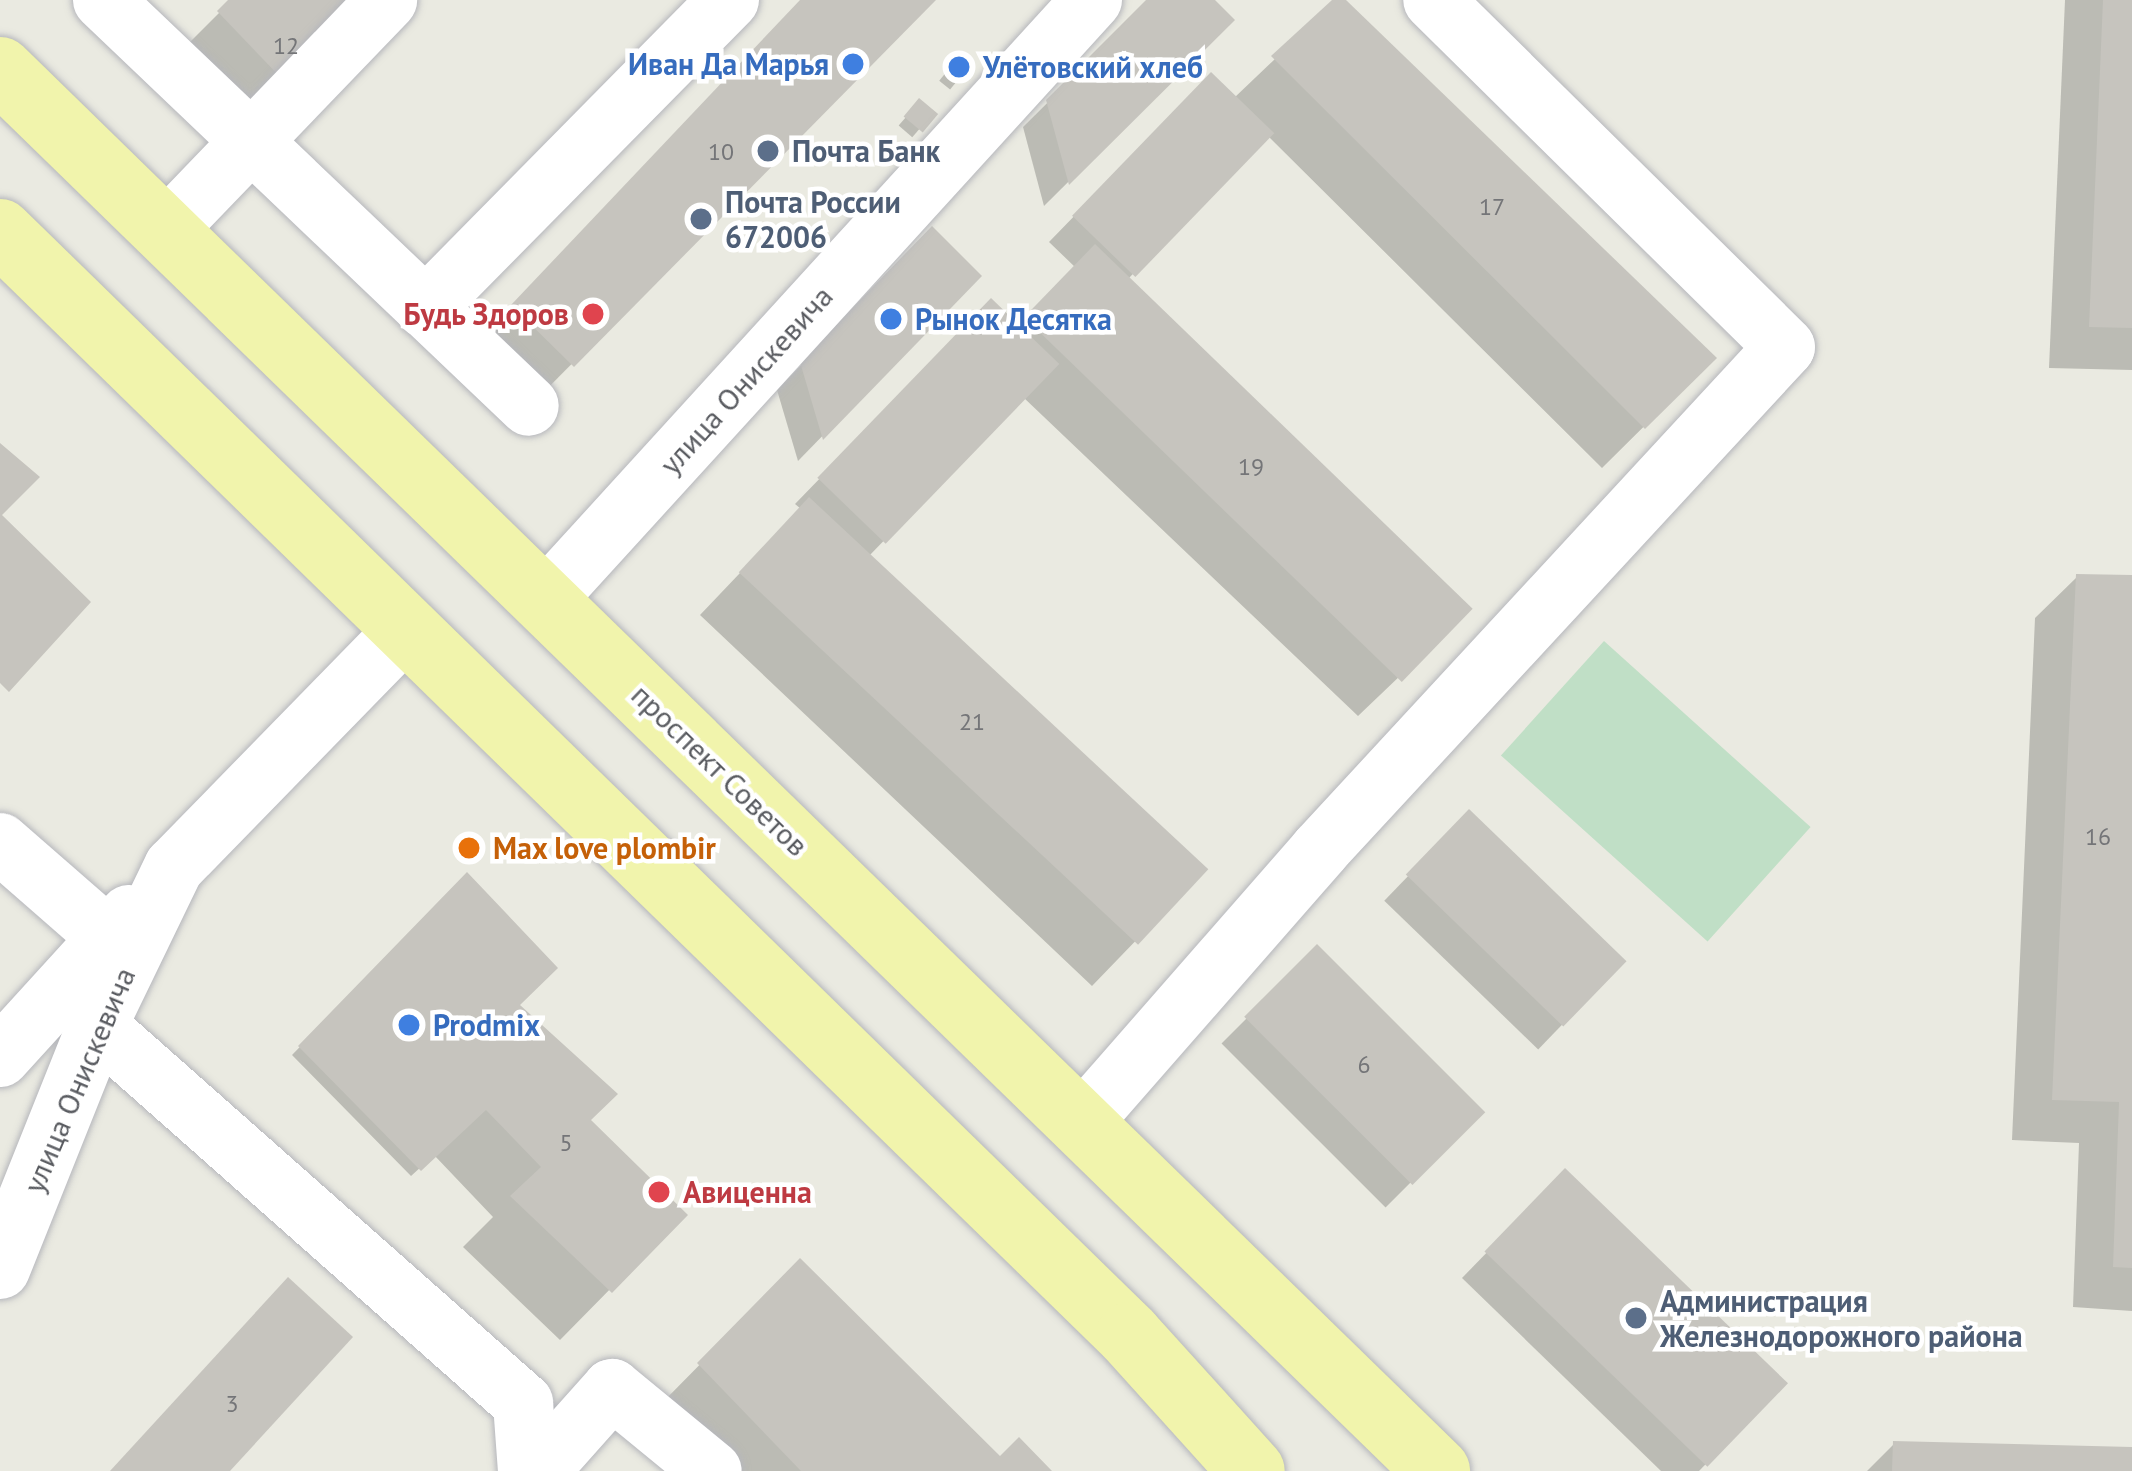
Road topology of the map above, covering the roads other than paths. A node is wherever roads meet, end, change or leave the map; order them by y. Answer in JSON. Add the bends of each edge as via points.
{"nodes":[{"id":1,"x":103,"y":0,"type":"edge"},
{"id":2,"x":387,"y":0,"type":"edge"},
{"id":3,"x":730,"y":0,"type":"edge"},
{"id":4,"x":1092,"y":0,"type":"edge"},
{"id":5,"x":1433,"y":0,"type":"edge"},
{"id":6,"x":0,"y":70,"type":"edge"},
{"id":7,"x":251,"y":141,"type":"junction"},
{"id":8,"x":166,"y":230,"type":"junction"},
{"id":9,"x":0,"y":232,"type":"edge"},
{"id":10,"x":425,"y":308,"type":"junction"},
{"id":11,"x":529,"y":406,"type":"dead end"},
{"id":12,"x":545,"y":600,"type":"junction"},
{"id":13,"x":406,"y":629,"type":"junction"},
{"id":14,"x":0,"y":843,"type":"edge"},
{"id":15,"x":174,"y":866,"type":"junction"},
{"id":16,"x":109,"y":938,"type":"junction"},
{"id":17,"x":98,"y":1026,"type":"junction"},
{"id":18,"x":0,"y":1057,"type":"edge"},
{"id":19,"x":1082,"y":1121,"type":"junction"},
{"id":20,"x":0,"y":1269,"type":"edge"},
{"id":21,"x":528,"y":1471,"type":"edge"},
{"id":22,"x":539,"y":1471,"type":"edge"},
{"id":23,"x":712,"y":1471,"type":"edge"},
{"id":24,"x":1252,"y":1471,"type":"edge"},
{"id":25,"x":1437,"y":1471,"type":"edge"}],
"edges":[{"from":1,"to":7,"type":"street"},
{"from":2,"to":7,"type":"street"},
{"from":3,"to":10,"type":"street"},
{"from":4,"to":12,"type":"street","name":"улица Онискевича"},
{"from":5,"to":19,"type":"street","via":[[1785,347],[1318,850]]},
{"from":6,"to":8,"type":"main road","name":"проспект Советов"},
{"from":7,"to":8,"type":"street"},
{"from":7,"to":10,"type":"street"},
{"from":8,"to":12,"type":"main road","name":"проспект Советов"},
{"from":9,"to":13,"type":"main road"},
{"from":10,"to":11,"type":"street"},
{"from":12,"to":19,"type":"main road","name":"проспект Советов"},
{"from":13,"to":15,"type":"street","name":"улица Онискевича"},
{"from":13,"to":24,"type":"main road","via":[[1130,1335]]},
{"from":14,"to":16,"type":"street"},
{"from":15,"to":16,"type":"street"},
{"from":15,"to":17,"type":"street","name":"улица Онискевича"},
{"from":16,"to":18,"type":"street"},
{"from":17,"to":20,"type":"street","name":"улица Онискевича"},
{"from":17,"to":21,"type":"street","via":[[523,1403]]},
{"from":19,"to":25,"type":"main road","name":"проспект Советов"},
{"from":22,"to":23,"type":"street","via":[[612,1389]]}]}
